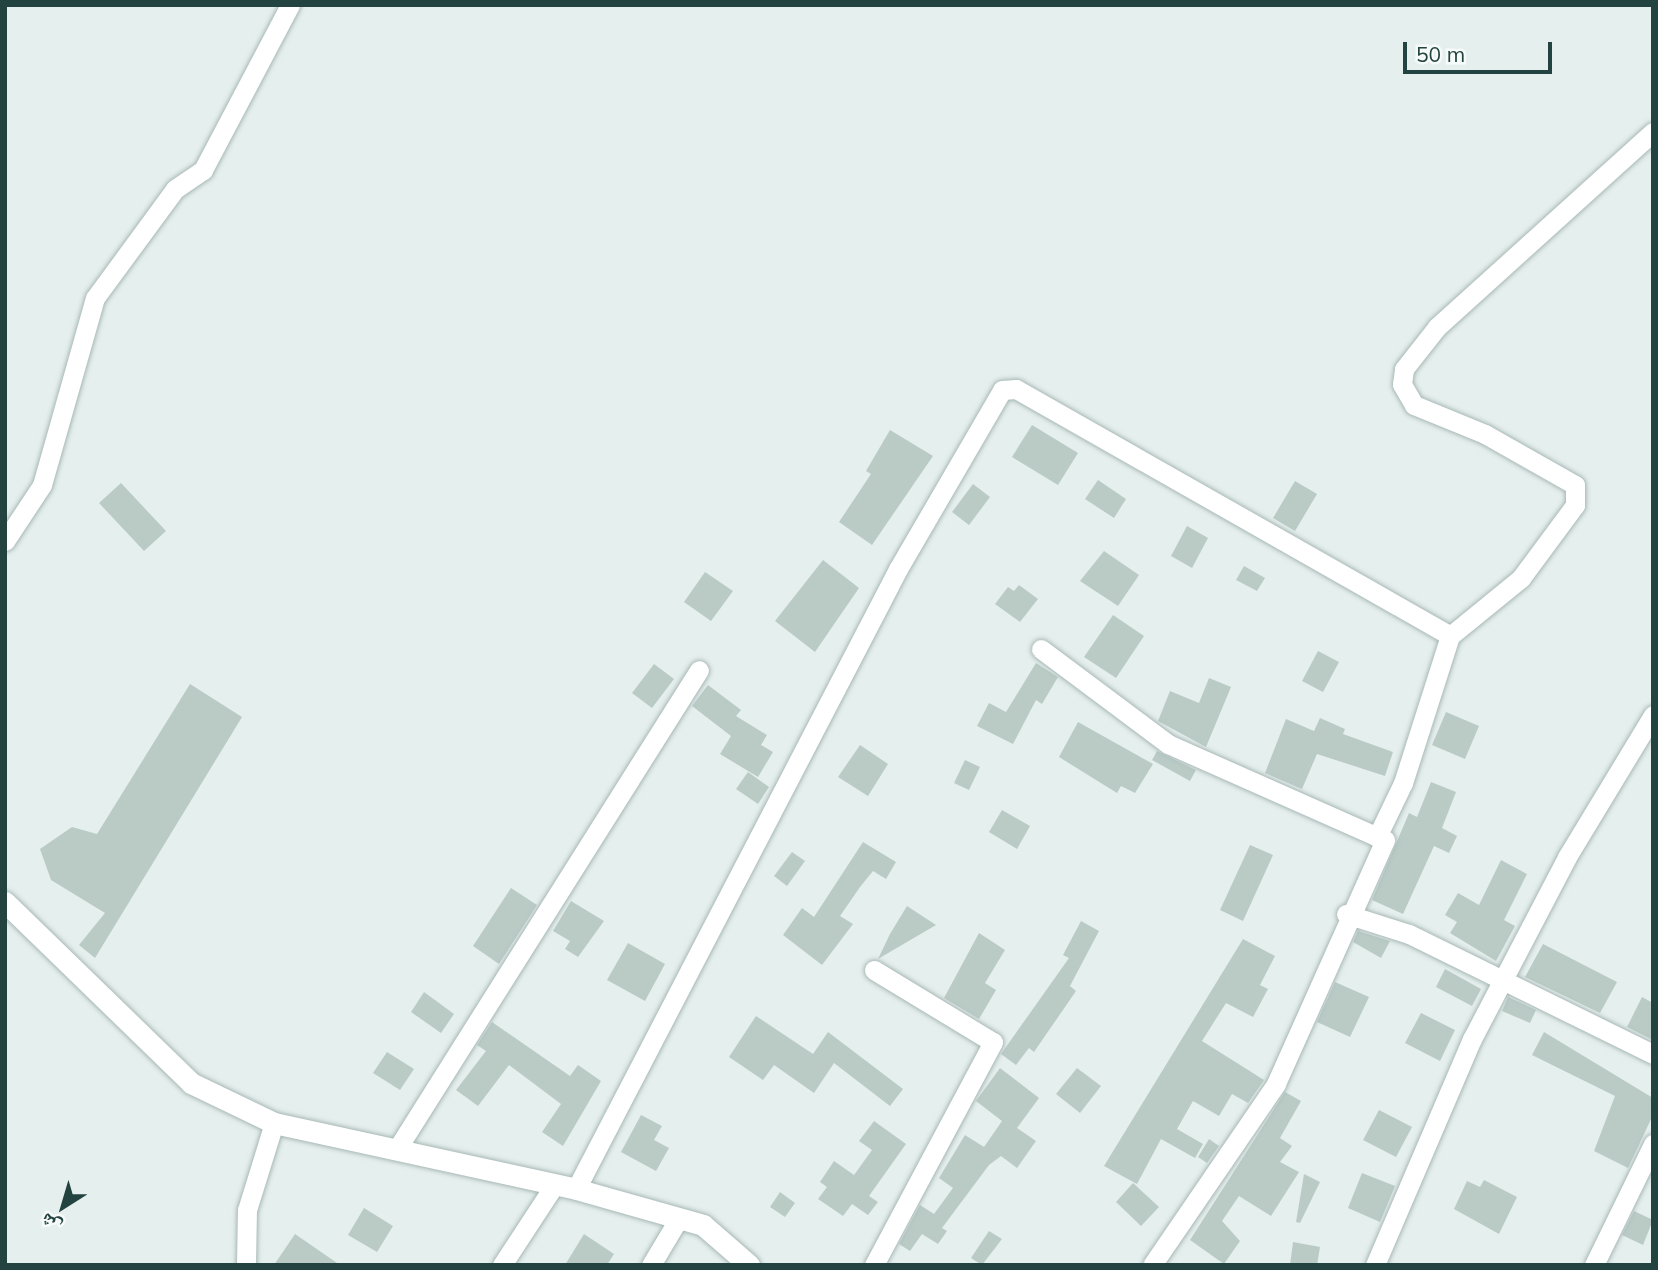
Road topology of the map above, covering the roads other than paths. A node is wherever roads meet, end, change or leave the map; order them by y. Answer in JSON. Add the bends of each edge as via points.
{"nodes":[{"id":1,"x":290,"y":5,"type":"edge"},
{"id":2,"x":1653,"y":132,"type":"edge"},
{"id":3,"x":5,"y":541,"type":"edge"},
{"id":4,"x":1450,"y":636,"type":"junction"},
{"id":5,"x":1041,"y":649,"type":"dead end"},
{"id":6,"x":699,"y":670,"type":"dead end"},
{"id":7,"x":1653,"y":715,"type":"edge"},
{"id":8,"x":1377,"y":837,"type":"junction"},
{"id":9,"x":5,"y":902,"type":"edge"},
{"id":10,"x":1346,"y":914,"type":"junction"},
{"id":11,"x":874,"y":970,"type":"dead end"},
{"id":12,"x":1503,"y":981,"type":"junction"},
{"id":13,"x":1653,"y":1054,"type":"edge"},
{"id":14,"x":274,"y":1123,"type":"junction"},
{"id":15,"x":1653,"y":1144,"type":"edge"},
{"id":16,"x":397,"y":1149,"type":"junction"},
{"id":17,"x":565,"y":1186,"type":"junction"},
{"id":18,"x":679,"y":1218,"type":"junction"},
{"id":19,"x":246,"y":1265,"type":"edge"},
{"id":20,"x":502,"y":1265,"type":"edge"},
{"id":21,"x":651,"y":1265,"type":"edge"},
{"id":22,"x":749,"y":1265,"type":"edge"},
{"id":23,"x":874,"y":1265,"type":"edge"},
{"id":24,"x":1152,"y":1265,"type":"edge"},
{"id":25,"x":1376,"y":1265,"type":"edge"},
{"id":26,"x":1594,"y":1265,"type":"edge"}],
"edges":[{"from":1,"to":3,"type":"street","via":[[203,170],[175,190],[95,298],[41,485]]},
{"from":2,"to":4,"type":"street","via":[[1437,327],[1404,369],[1402,384],[1414,405],[1485,434],[1576,485],[1575,505],[1521,578]]},
{"from":4,"to":8,"type":"street","via":[[1404,783]]},
{"from":4,"to":17,"type":"street","via":[[1016,389],[1002,390],[898,569]]},
{"from":5,"to":8,"type":"street","via":[[1168,744]]},
{"from":6,"to":16,"type":"street"},
{"from":7,"to":12,"type":"street"},
{"from":8,"to":10,"type":"street","via":[[1384,840]]},
{"from":9,"to":14,"type":"street","via":[[191,1083]]},
{"from":10,"to":12,"type":"street","via":[[1409,934]]},
{"from":10,"to":24,"type":"street","via":[[1276,1084]]},
{"from":11,"to":23,"type":"street","via":[[993,1042]]},
{"from":12,"to":13,"type":"street"},
{"from":12,"to":25,"type":"street","via":[[1448,1090]]},
{"from":14,"to":16,"type":"street"},
{"from":14,"to":19,"type":"street","via":[[247,1210]]},
{"from":15,"to":26,"type":"street"},
{"from":16,"to":17,"type":"street"},
{"from":17,"to":18,"type":"street"},
{"from":17,"to":20,"type":"street"},
{"from":18,"to":21,"type":"street"},
{"from":18,"to":22,"type":"street","via":[[703,1225]]}]}
